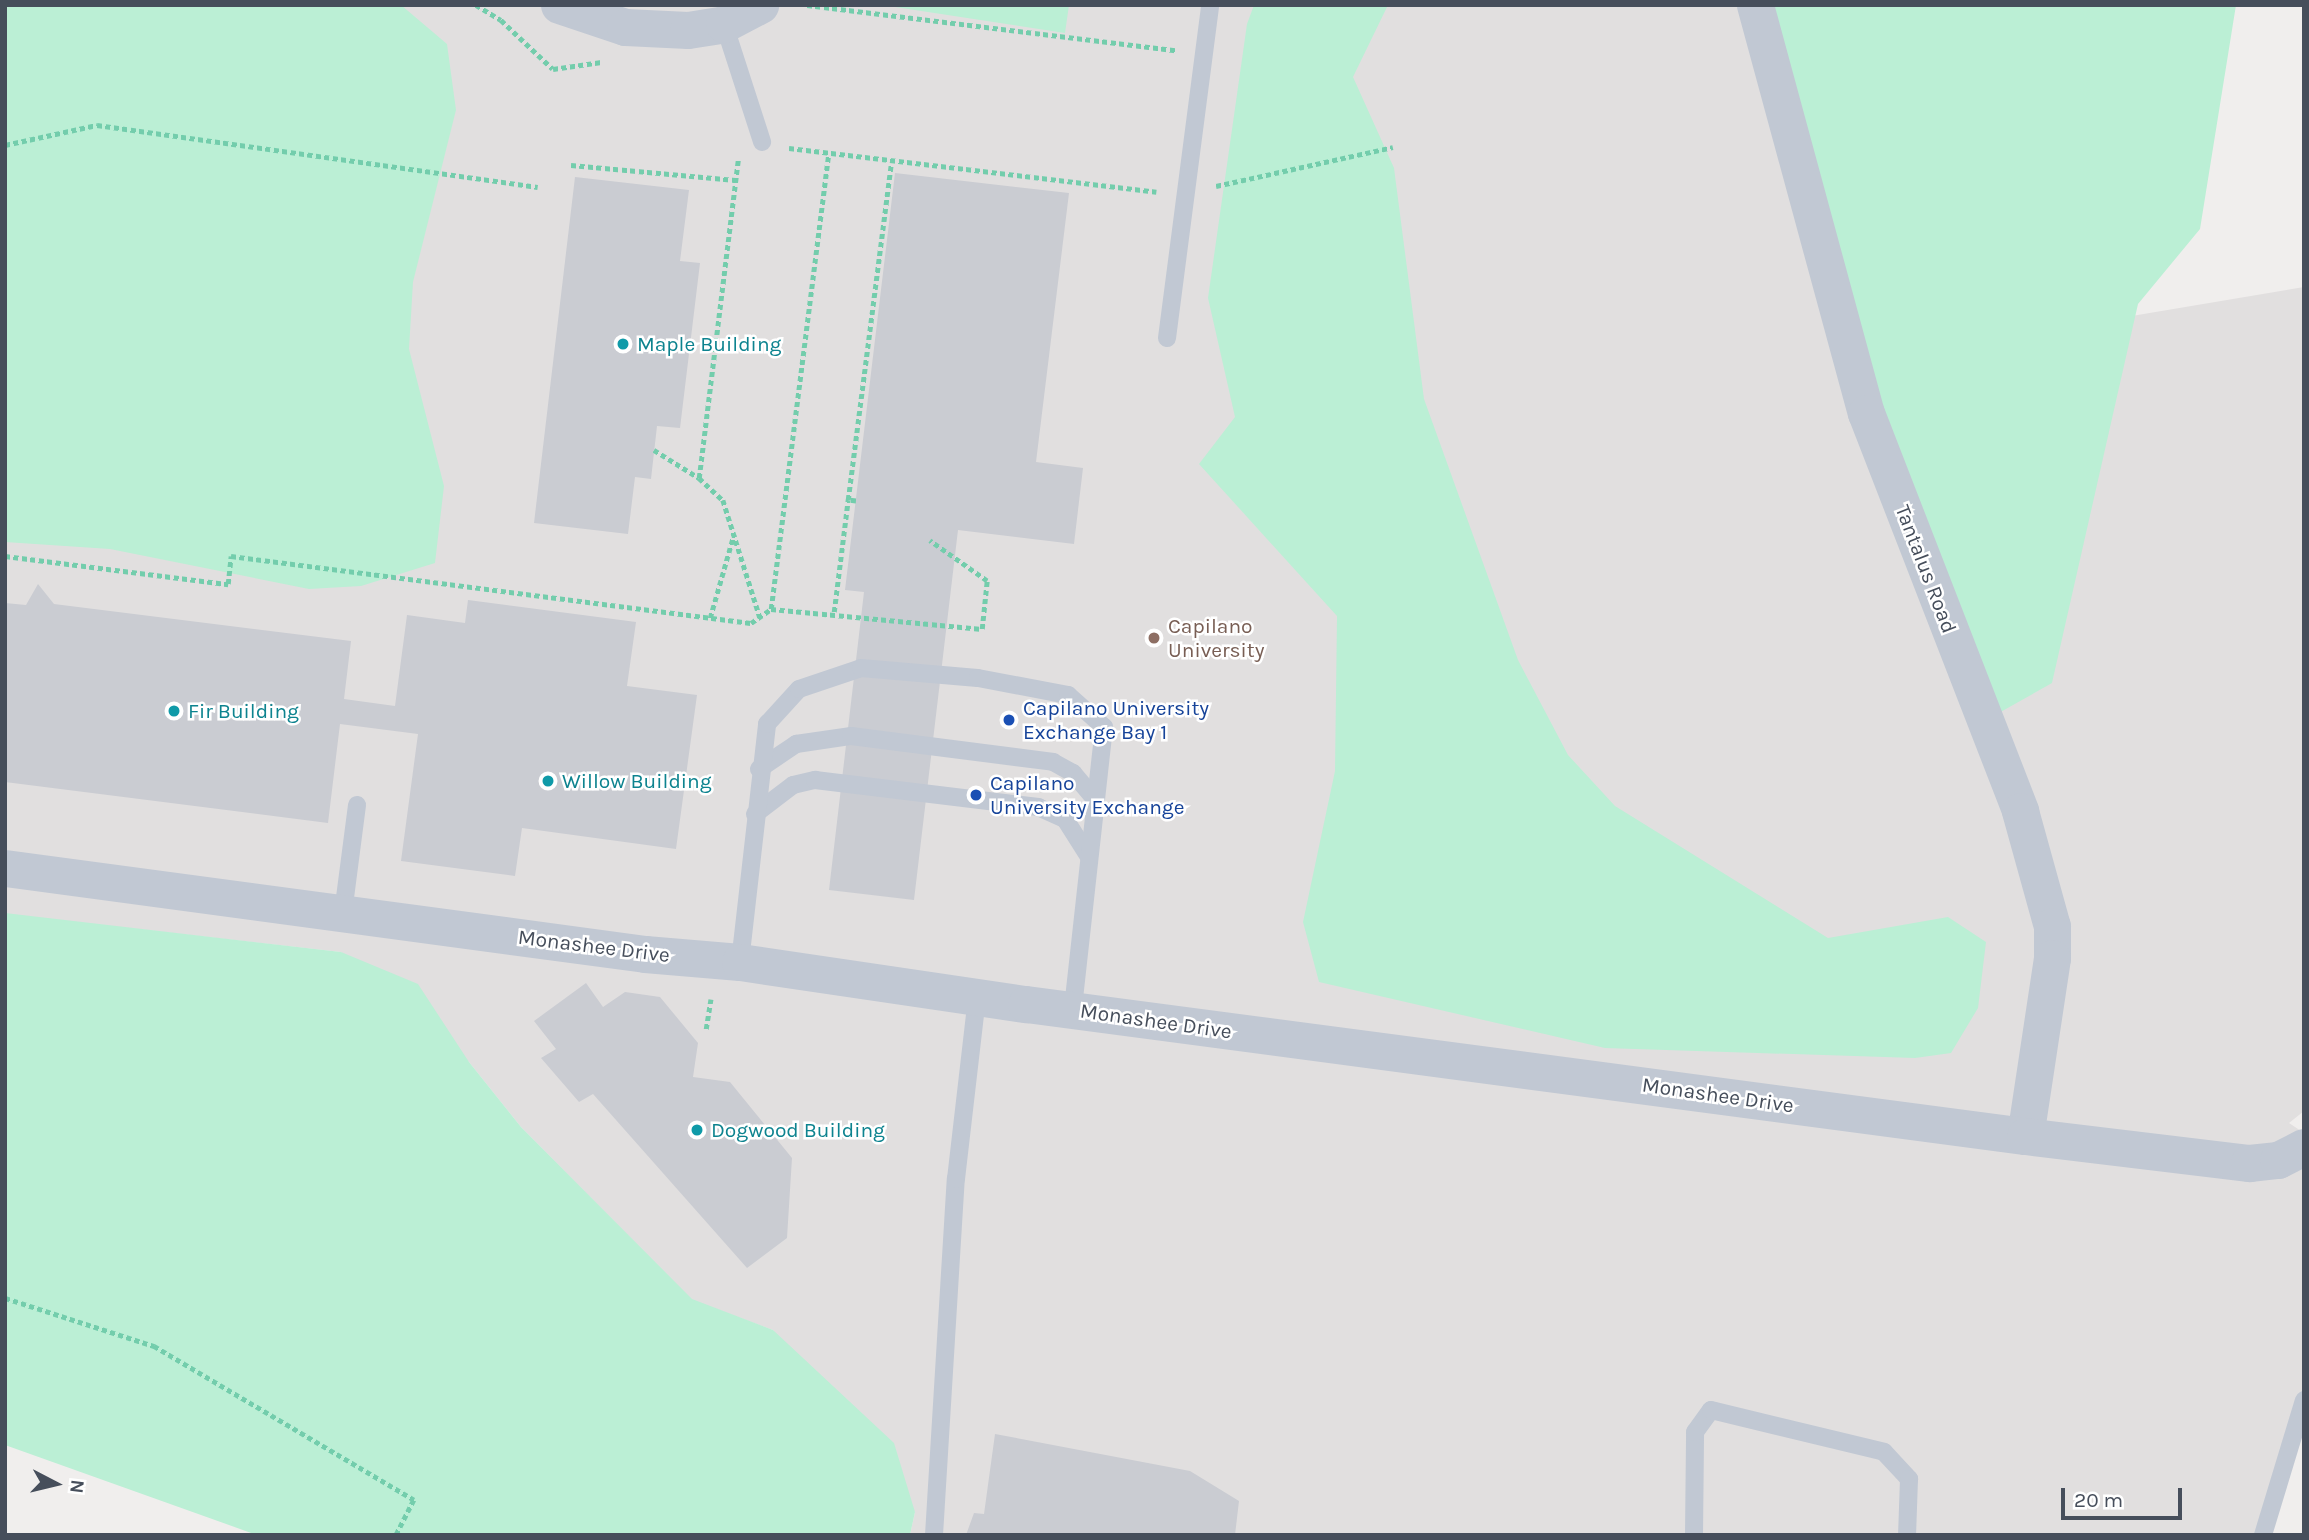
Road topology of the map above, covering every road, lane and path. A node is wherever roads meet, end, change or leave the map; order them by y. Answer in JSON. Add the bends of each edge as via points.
{"nodes":[{"id":1,"x":559,"y":5,"type":"edge"},
{"id":2,"x":760,"y":5,"type":"edge"},
{"id":3,"x":807,"y":5,"type":"edge"},
{"id":4,"x":1210,"y":5,"type":"edge"},
{"id":5,"x":1755,"y":5,"type":"edge"},
{"id":6,"x":724,"y":24,"type":"junction"},
{"id":7,"x":1203,"y":54,"type":"junction"},
{"id":8,"x":762,"y":142,"type":"junction"},
{"id":9,"x":5,"y":145,"type":"edge"},
{"id":10,"x":1393,"y":147,"type":"dead end"},
{"id":11,"x":828,"y":156,"type":"junction"},
{"id":12,"x":891,"y":163,"type":"junction"},
{"id":13,"x":571,"y":165,"type":"dead end"},
{"id":14,"x":735,"y":180,"type":"junction"},
{"id":15,"x":538,"y":187,"type":"dead end"},
{"id":16,"x":1204,"y":189,"type":"dead end"},
{"id":17,"x":1162,"y":192,"type":"dead end"},
{"id":18,"x":1167,"y":338,"type":"dead end"},
{"id":19,"x":654,"y":450,"type":"dead end"},
{"id":20,"x":699,"y":478,"type":"junction"},
{"id":21,"x":848,"y":500,"type":"junction"},
{"id":22,"x":856,"y":501,"type":"dead end"},
{"id":23,"x":734,"y":533,"type":"junction"},
{"id":24,"x":930,"y":541,"type":"dead end"},
{"id":25,"x":5,"y":555,"type":"edge"},
{"id":26,"x":771,"y":609,"type":"junction"},
{"id":27,"x":834,"y":612,"type":"junction"},
{"id":28,"x":760,"y":617,"type":"junction"},
{"id":29,"x":710,"y":618,"type":"junction"},
{"id":30,"x":759,"y":769,"type":"junction"},
{"id":31,"x":1096,"y":800,"type":"junction"},
{"id":32,"x":357,"y":805,"type":"dead end"},
{"id":33,"x":755,"y":814,"type":"junction"},
{"id":34,"x":1089,"y":857,"type":"junction"},
{"id":35,"x":5,"y":868,"type":"edge"},
{"id":36,"x":343,"y":913,"type":"junction"},
{"id":37,"x":740,"y":961,"type":"junction"},
{"id":38,"x":713,"y":986,"type":"dead end"},
{"id":39,"x":977,"y":997,"type":"junction"},
{"id":40,"x":1073,"y":1010,"type":"junction"},
{"id":41,"x":706,"y":1029,"type":"dead end"},
{"id":42,"x":2025,"y":1136,"type":"junction"},
{"id":43,"x":2304,"y":1147,"type":"edge"},
{"id":44,"x":5,"y":1298,"type":"edge"},
{"id":45,"x":2304,"y":1401,"type":"edge"},
{"id":46,"x":396,"y":1535,"type":"edge"},
{"id":47,"x":934,"y":1535,"type":"edge"},
{"id":48,"x":1694,"y":1535,"type":"edge"},
{"id":49,"x":1907,"y":1535,"type":"edge"},
{"id":50,"x":2263,"y":1535,"type":"edge"}],
"edges":[{"from":1,"to":6,"type":"street","via":[[625,27],[688,30]]},
{"from":2,"to":6,"type":"street"},
{"from":3,"to":7,"type":"path"},
{"from":4,"to":7,"type":"lane"},
{"from":5,"to":42,"type":"street","name":"Tantalus Road","via":[[1866,413],[2020,811],[2052,926],[2052,958]]},
{"from":6,"to":8,"type":"lane"},
{"from":7,"to":18,"type":"lane"},
{"from":8,"to":11,"type":"path"},
{"from":8,"to":14,"type":"path","via":[[738,159]]},
{"from":9,"to":15,"type":"path","via":[[97,125]]},
{"from":10,"to":16,"type":"path"},
{"from":11,"to":12,"type":"path"},
{"from":11,"to":26,"type":"path"},
{"from":12,"to":17,"type":"path"},
{"from":12,"to":21,"type":"path"},
{"from":13,"to":14,"type":"path"},
{"from":14,"to":20,"type":"path"},
{"from":19,"to":20,"type":"path"},
{"from":20,"to":23,"type":"path","via":[[723,500]]},
{"from":21,"to":22,"type":"path"},
{"from":21,"to":27,"type":"path"},
{"from":23,"to":28,"type":"path"},
{"from":23,"to":29,"type":"path"},
{"from":24,"to":27,"type":"path","via":[[987,581],[982,629]]},
{"from":25,"to":29,"type":"path","via":[[228,584],[231,556]]},
{"from":26,"to":27,"type":"path"},
{"from":26,"to":28,"type":"path"},
{"from":28,"to":29,"type":"path","via":[[751,623]]},
{"from":30,"to":31,"type":"lane","via":[[796,744],[851,736],[1053,761],[1073,773]]},
{"from":30,"to":31,"type":"lane","via":[[767,724],[799,689],[861,668],[978,678],[1068,695],[1104,727]]},
{"from":30,"to":33,"type":"lane"},
{"from":31,"to":34,"type":"lane"},
{"from":32,"to":36,"type":"lane"},
{"from":33,"to":34,"type":"lane","via":[[793,785],[815,780],[1038,807],[1065,819]]},
{"from":33,"to":37,"type":"lane"},
{"from":34,"to":40,"type":"lane"},
{"from":35,"to":36,"type":"street","name":"Monashee Drive"},
{"from":36,"to":37,"type":"street","name":"Monashee Drive","via":[[645,954]]},
{"from":37,"to":39,"type":"street","name":"Monashee Drive"},
{"from":38,"to":41,"type":"path"},
{"from":39,"to":40,"type":"street","name":"Monashee Drive"},
{"from":39,"to":47,"type":"lane","via":[[957,1179]]},
{"from":40,"to":42,"type":"street","name":"Monashee Drive"},
{"from":42,"to":43,"type":"street","name":"Monashee Drive","via":[[2249,1163],[2278,1160]]},
{"from":44,"to":46,"type":"path","via":[[154,1346],[414,1500]]},
{"from":45,"to":50,"type":"lane"},
{"from":48,"to":49,"type":"lane","via":[[1695,1432],[1711,1410],[1884,1452],[1909,1479]]}]}
